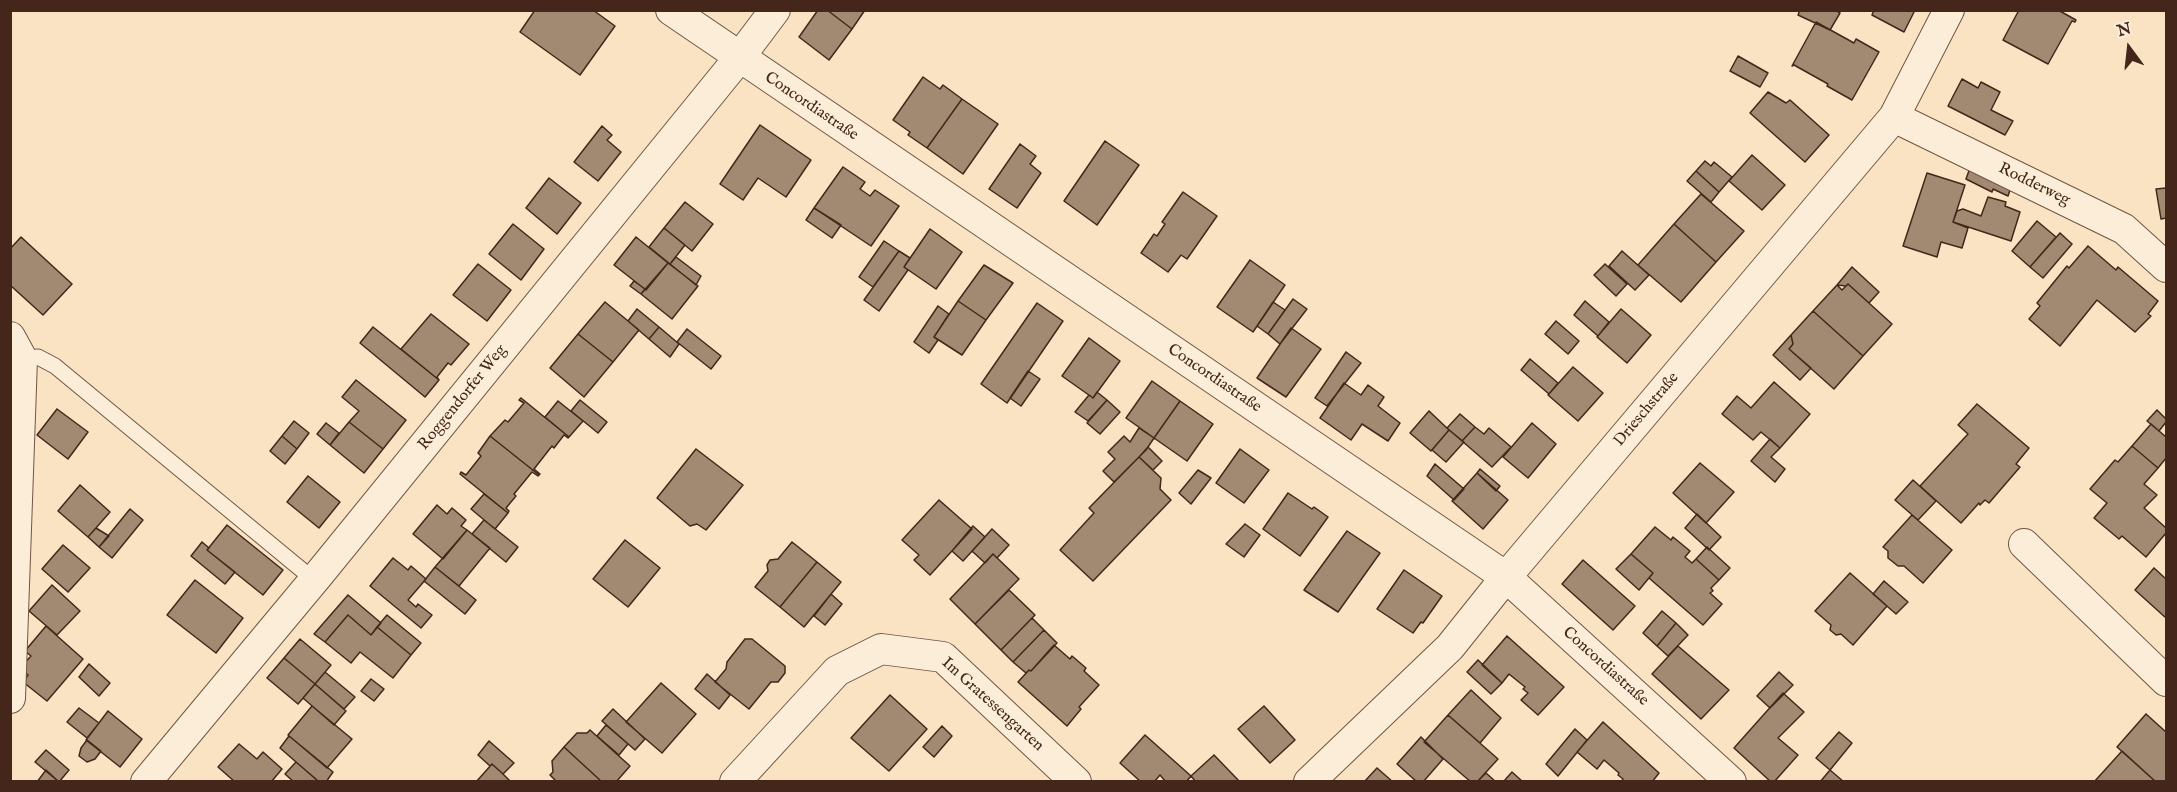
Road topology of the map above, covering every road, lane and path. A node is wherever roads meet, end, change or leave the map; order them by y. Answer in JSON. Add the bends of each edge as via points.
{"nodes":[{"id":1,"x":671,"y":10,"type":"edge"},
{"id":2,"x":774,"y":10,"type":"edge"},
{"id":3,"x":1949,"y":10,"type":"edge"},
{"id":4,"x":739,"y":58,"type":"junction"},
{"id":5,"x":1893,"y":117,"type":"junction"},
{"id":6,"x":2166,"y":267,"type":"edge"},
{"id":7,"x":16,"y":348,"type":"edge"},
{"id":8,"x":2024,"y":544,"type":"dead end"},
{"id":9,"x":1506,"y":577,"type":"junction"},
{"id":10,"x":314,"y":580,"type":"junction"},
{"id":11,"x":2166,"y":681,"type":"edge"},
{"id":12,"x":10,"y":698,"type":"edge"},
{"id":13,"x":146,"y":782,"type":"edge"},
{"id":14,"x":735,"y":782,"type":"edge"},
{"id":15,"x":1076,"y":782,"type":"edge"},
{"id":16,"x":1309,"y":782,"type":"edge"},
{"id":17,"x":1731,"y":782,"type":"edge"}],
"edges":[{"from":1,"to":4,"type":"street","name":"Concordiastraße"},
{"from":2,"to":4,"type":"street","name":"Roggendorfer Weg"},
{"from":3,"to":5,"type":"street","name":"Drieschstraße"},
{"from":4,"to":9,"type":"street","name":"Concordiastraße"},
{"from":4,"to":10,"type":"street","name":"Roggendorfer Weg"},
{"from":5,"to":6,"type":"street","name":"Rodderweg","via":[[2124,230]]},
{"from":5,"to":9,"type":"street","name":"Drieschstraße"},
{"from":7,"to":10,"type":"lane","via":[[55,366]]},
{"from":7,"to":12,"type":"street"},
{"from":8,"to":11,"type":"street"},
{"from":9,"to":16,"type":"street","name":"Drieschstraße","via":[[1450,647]]},
{"from":9,"to":17,"type":"street","name":"Concordiastraße"},
{"from":10,"to":13,"type":"street","name":"Roggendorfer Weg"},
{"from":14,"to":15,"type":"street","name":"Im Gratessengarten","via":[[837,670],[881,649],[943,657]]}]}
